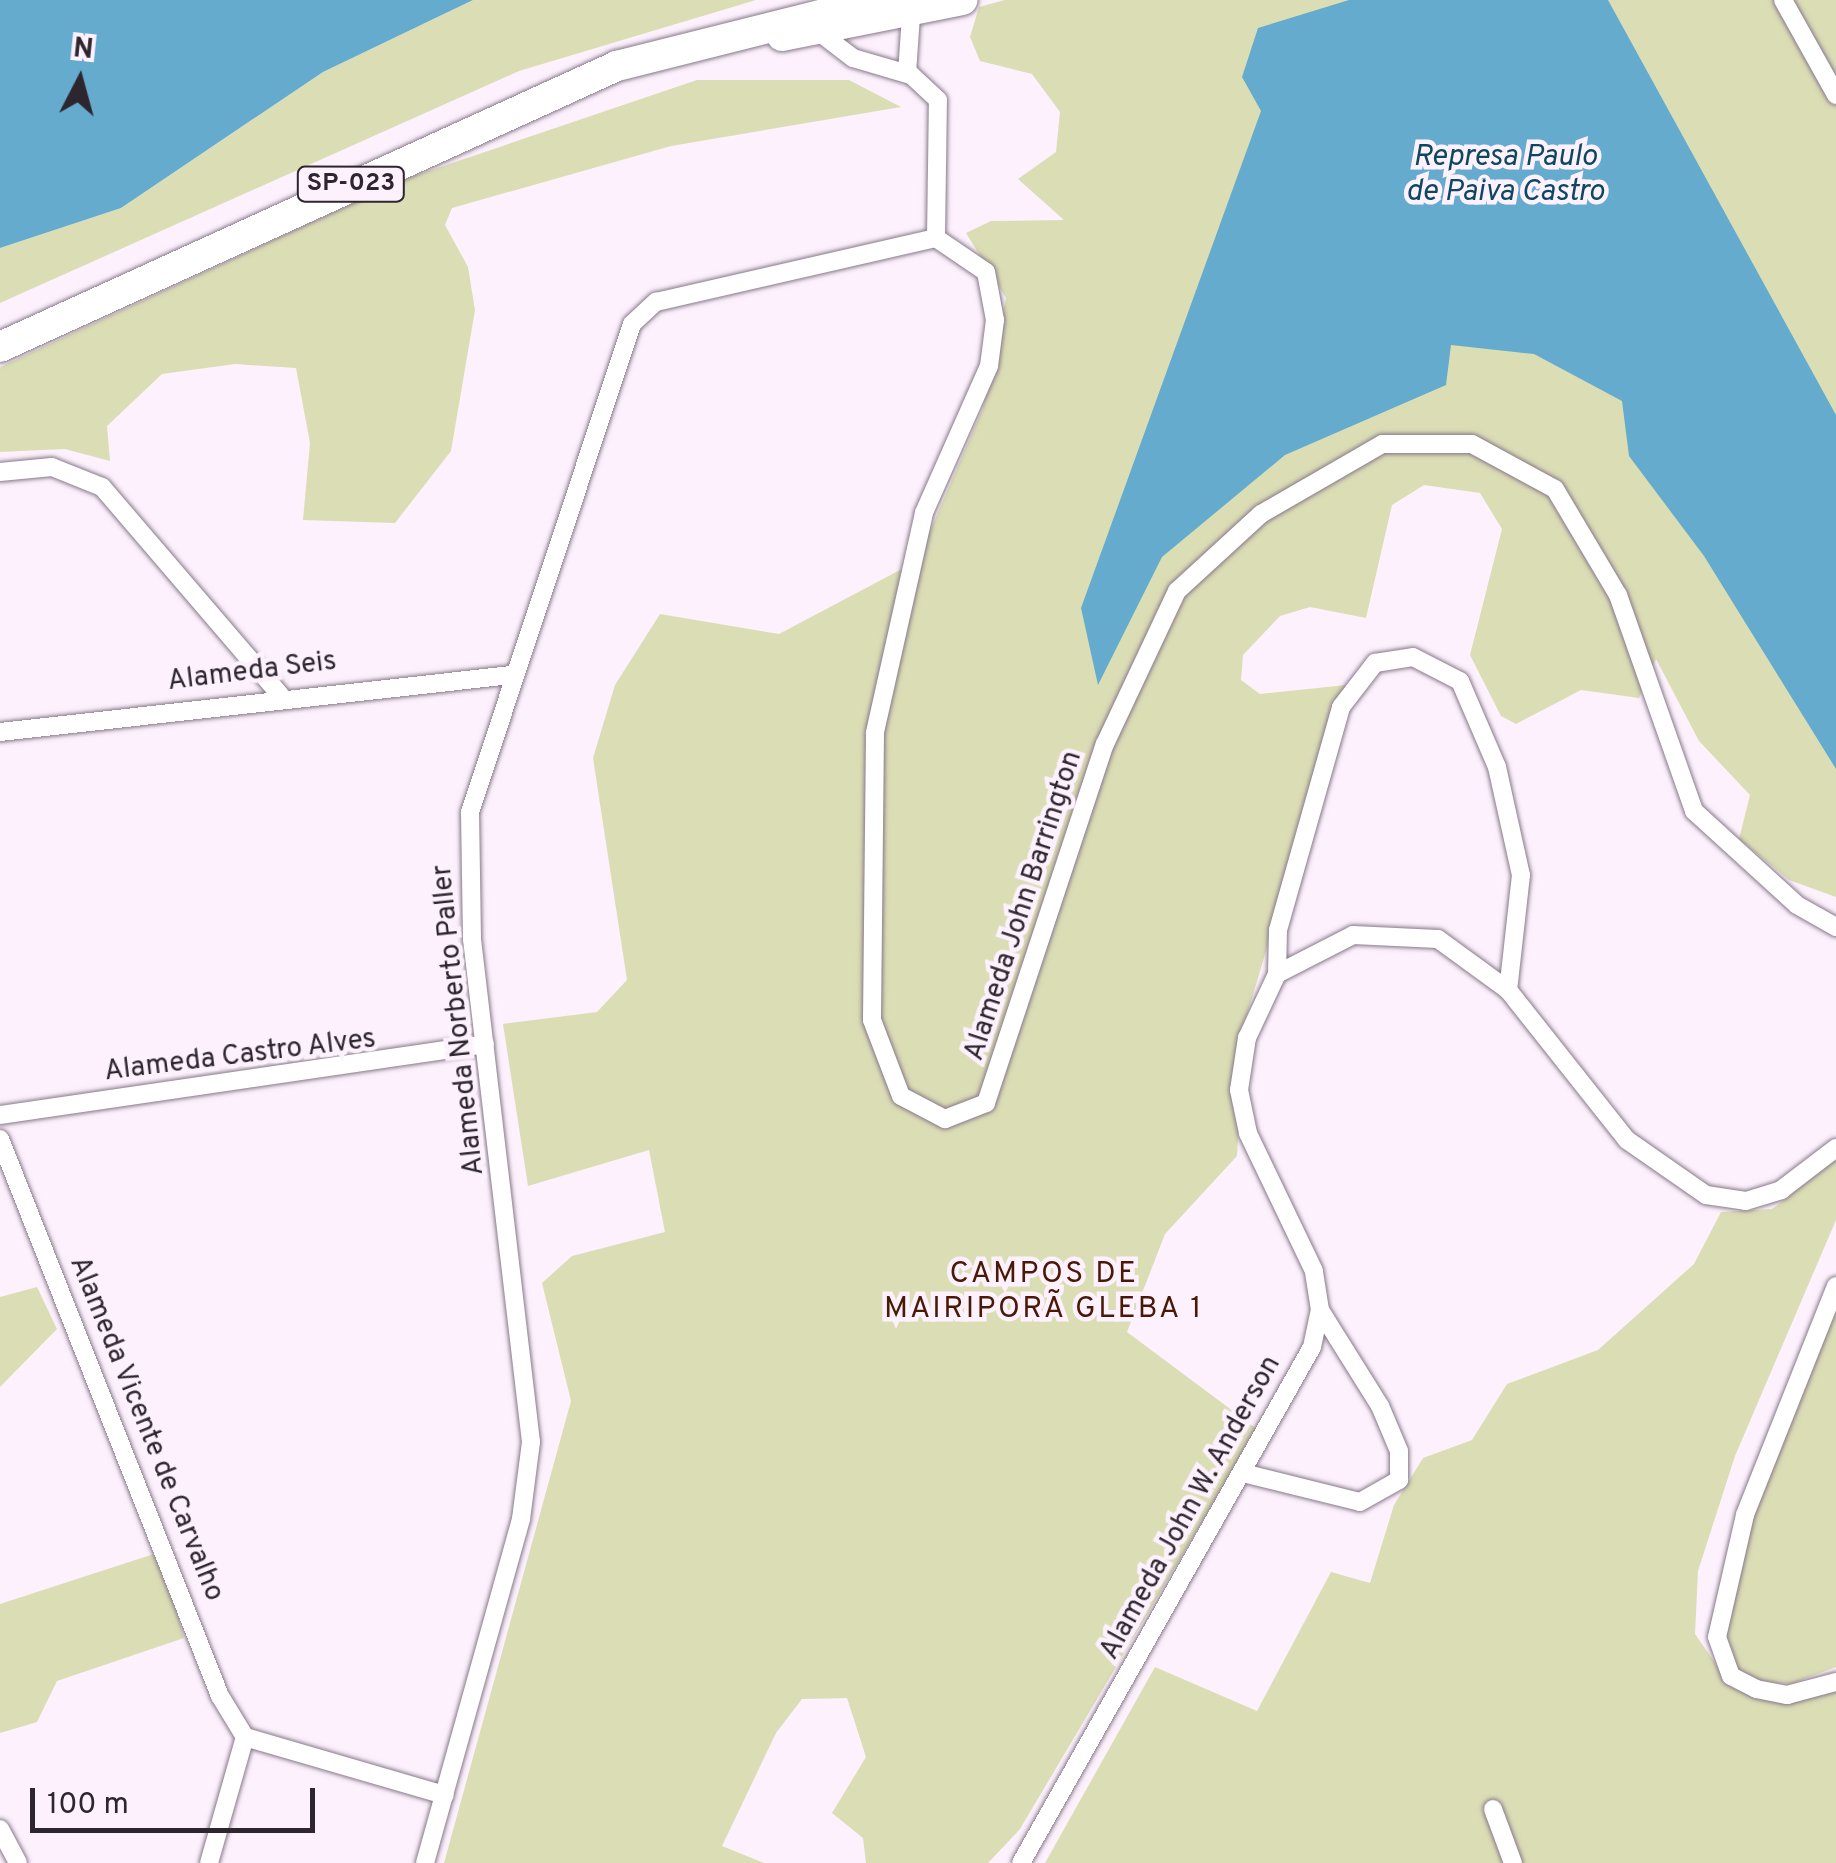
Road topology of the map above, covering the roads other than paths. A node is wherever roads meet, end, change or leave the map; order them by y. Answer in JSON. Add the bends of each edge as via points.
{"nodes":[{"id":1,"x":880,"y":0,"type":"edge"},
{"id":2,"x":962,"y":0,"type":"edge"},
{"id":3,"x":1783,"y":0,"type":"edge"},
{"id":4,"x":911,"y":16,"type":"junction"},
{"id":5,"x":819,"y":32,"type":"junction"},
{"id":6,"x":710,"y":43,"type":"junction"},
{"id":7,"x":907,"y":73,"type":"junction"},
{"id":8,"x":1836,"y":95,"type":"edge"},
{"id":9,"x":936,"y":238,"type":"junction"},
{"id":10,"x":0,"y":348,"type":"edge"},
{"id":11,"x":0,"y":472,"type":"edge"},
{"id":12,"x":510,"y":675,"type":"junction"},
{"id":13,"x":280,"y":695,"type":"junction"},
{"id":14,"x":0,"y":732,"type":"edge"},
{"id":15,"x":1835,"y":928,"type":"edge"},
{"id":16,"x":1276,"y":974,"type":"junction"},
{"id":17,"x":1508,"y":990,"type":"junction"},
{"id":18,"x":485,"y":1044,"type":"junction"},
{"id":19,"x":0,"y":1115,"type":"edge"},
{"id":20,"x":0,"y":1140,"type":"edge"},
{"id":21,"x":1836,"y":1148,"type":"edge"},
{"id":22,"x":1836,"y":1286,"type":"edge"},
{"id":23,"x":1320,"y":1310,"type":"junction"},
{"id":24,"x":1248,"y":1474,"type":"junction"},
{"id":25,"x":1836,"y":1682,"type":"edge"},
{"id":26,"x":245,"y":1737,"type":"junction"},
{"id":27,"x":445,"y":1794,"type":"junction"},
{"id":28,"x":1492,"y":1809,"type":"dead end"},
{"id":29,"x":0,"y":1830,"type":"edge"},
{"id":30,"x":18,"y":1863,"type":"edge"},
{"id":31,"x":209,"y":1863,"type":"edge"},
{"id":32,"x":426,"y":1863,"type":"edge"},
{"id":33,"x":1022,"y":1863,"type":"edge"},
{"id":34,"x":1513,"y":1863,"type":"edge"}],
"edges":[{"from":1,"to":6,"type":"main road","number":"SP-023"},
{"from":2,"to":4,"type":"main road","number":"SP-023"},
{"from":3,"to":8,"type":"street"},
{"from":4,"to":5,"type":"main road","number":"SP-023"},
{"from":4,"to":7,"type":"street"},
{"from":5,"to":6,"type":"main road","number":"SP-023"},
{"from":5,"to":7,"type":"street","via":[[853,58]]},
{"from":6,"to":10,"type":"main road","number":"SP-023","via":[[617,66],[476,124]]},
{"from":7,"to":9,"type":"street","via":[[941,110]]},
{"from":9,"to":12,"type":"street","name":"Alameda Norberto Paller","via":[[656,302],[632,324]]},
{"from":9,"to":15,"type":"street","name":"Alameda John Barrington","via":[[986,272],[996,320],[989,366],[919,532],[876,732],[872,1020],[901,1096],[945,1120],[969,1117],[999,1077],[1105,744],[1177,591],[1261,514],[1382,444],[1472,444],[1555,489],[1618,594],[1694,812]]},
{"from":11,"to":13,"type":"street","via":[[52,467],[102,488]]},
{"from":12,"to":13,"type":"street","name":"Alameda Seis"},
{"from":12,"to":18,"type":"street","name":"Alameda Norberto Paller","via":[[469,826]]},
{"from":13,"to":14,"type":"street","name":"Alameda Seis"},
{"from":16,"to":17,"type":"street","via":[[1326,943],[1413,931],[1464,952]]},
{"from":16,"to":17,"type":"street","via":[[1278,930],[1342,707],[1375,663],[1413,656],[1460,681],[1497,766],[1520,876]]},
{"from":16,"to":23,"type":"street","via":[[1247,1038],[1239,1090],[1248,1133],[1314,1271]]},
{"from":17,"to":21,"type":"street","via":[[1626,1140],[1706,1195],[1746,1202],[1781,1190]]},
{"from":18,"to":19,"type":"street","name":"Alameda Castro Alves"},
{"from":18,"to":27,"type":"street","name":"Alameda Norberto Paller","via":[[531,1442],[521,1519]]},
{"from":20,"to":26,"type":"street","name":"Alameda Vicente de Carvalho","via":[[220,1696]]},
{"from":22,"to":25,"type":"street","via":[[1722,1582],[1716,1637],[1732,1676],[1787,1695]]},
{"from":23,"to":24,"type":"street","name":"Alameda John W. Anderson"},
{"from":23,"to":24,"type":"street","via":[[1380,1406],[1399,1451],[1399,1480],[1360,1502]]},
{"from":24,"to":33,"type":"street","name":"Alameda John W. Anderson"},
{"from":26,"to":27,"type":"street"},
{"from":26,"to":31,"type":"street"},
{"from":27,"to":32,"type":"street","name":"Alameda Norberto Paller"},
{"from":28,"to":34,"type":"street"},
{"from":29,"to":30,"type":"street"}]}
